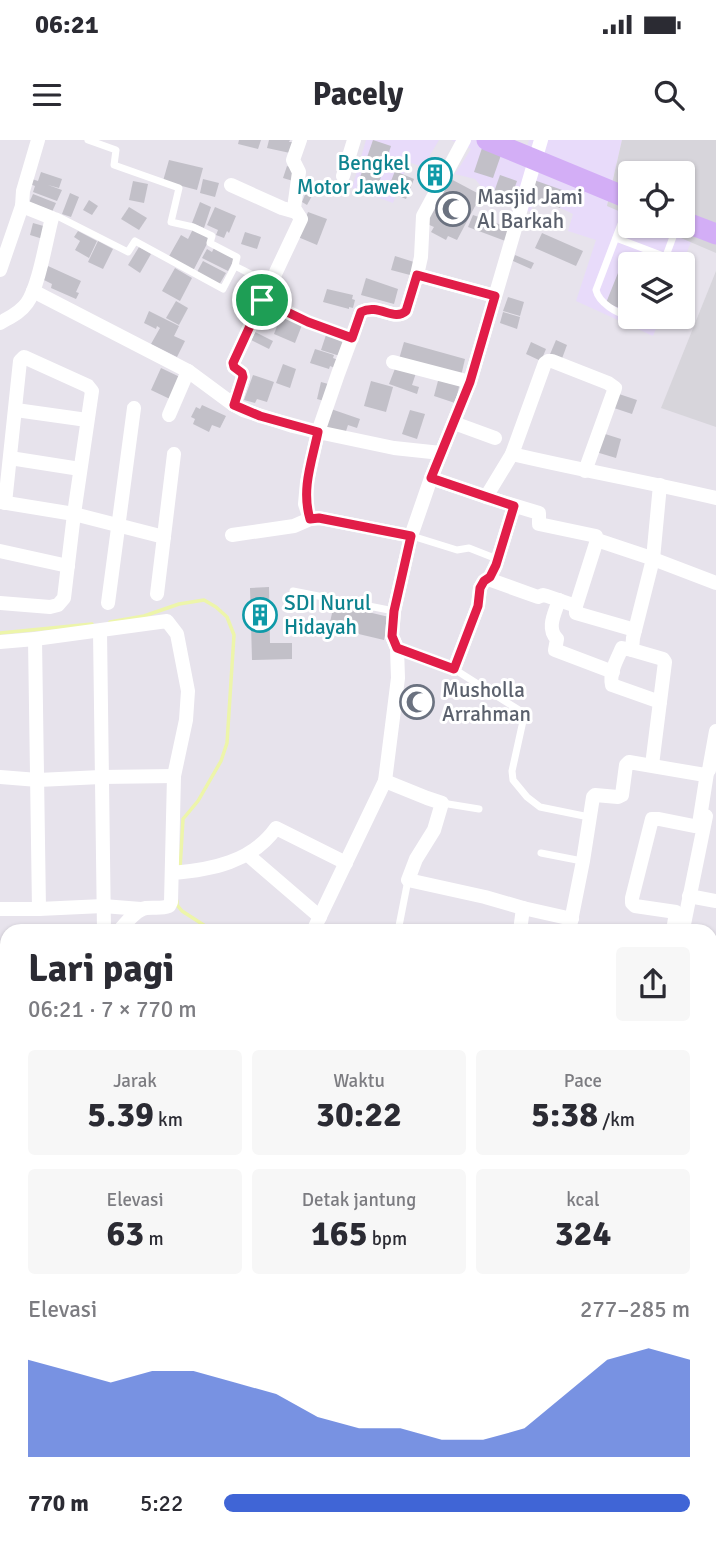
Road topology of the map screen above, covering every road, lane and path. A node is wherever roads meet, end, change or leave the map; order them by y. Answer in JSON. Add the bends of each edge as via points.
{"nodes":[{"id":1,"x":38,"y":140,"type":"edge"},
{"id":2,"x":88,"y":140,"type":"edge"},
{"id":3,"x":300,"y":140,"type":"edge"},
{"id":4,"x":354,"y":140,"type":"edge"},
{"id":5,"x":464,"y":140,"type":"edge"},
{"id":6,"x":488,"y":140,"type":"edge"},
{"id":7,"x":517,"y":146,"type":"edge"},
{"id":8,"x":539,"y":150,"type":"edge"},
{"id":9,"x":342,"y":176,"type":"dead end"},
{"id":10,"x":231,"y":185,"type":"dead end"},
{"id":11,"x":618,"y":193,"type":"edge"},
{"id":12,"x":22,"y":206,"type":"junction"},
{"id":13,"x":296,"y":212,"type":"junction"},
{"id":14,"x":52,"y":218,"type":"junction"},
{"id":15,"x":695,"y":226,"type":"edge"},
{"id":16,"x":618,"y":232,"type":"edge"},
{"id":17,"x":716,"y":234,"type":"edge"},
{"id":18,"x":616,"y":237,"type":"junction"},
{"id":19,"x":5,"y":240,"type":"edge"},
{"id":20,"x":646,"y":252,"type":"edge"},
{"id":21,"x":235,"y":266,"type":"junction"},
{"id":22,"x":0,"y":271,"type":"edge"},
{"id":23,"x":417,"y":275,"type":"junction"},
{"id":24,"x":270,"y":284,"type":"junction"},
{"id":25,"x":33,"y":290,"type":"junction"},
{"id":26,"x":495,"y":296,"type":"junction"},
{"id":27,"x":262,"y":300,"type":"junction"},
{"id":28,"x":618,"y":312,"type":"edge"},
{"id":29,"x":0,"y":323,"type":"edge"},
{"id":30,"x":352,"y":338,"type":"junction"},
{"id":31,"x":393,"y":362,"type":"dead end"},
{"id":32,"x":188,"y":371,"type":"junction"},
{"id":33,"x":470,"y":382,"type":"junction"},
{"id":34,"x":234,"y":405,"type":"junction"},
{"id":35,"x":134,"y":408,"type":"dead end"},
{"id":36,"x":16,"y":410,"type":"junction"},
{"id":37,"x":169,"y":415,"type":"dead end"},
{"id":38,"x":87,"y":420,"type":"junction"},
{"id":39,"x":454,"y":423,"type":"junction"},
{"id":40,"x":318,"y":432,"type":"junction"},
{"id":41,"x":495,"y":438,"type":"dead end"},
{"id":42,"x":441,"y":453,"type":"junction"},
{"id":43,"x":174,"y":454,"type":"dead end"},
{"id":44,"x":512,"y":454,"type":"junction"},
{"id":45,"x":10,"y":458,"type":"junction"},
{"id":46,"x":80,"y":469,"type":"junction"},
{"id":47,"x":585,"y":471,"type":"junction"},
{"id":48,"x":431,"y":478,"type":"junction"},
{"id":49,"x":660,"y":485,"type":"junction"},
{"id":50,"x":485,"y":497,"type":"junction"},
{"id":51,"x":716,"y":498,"type":"edge"},
{"id":52,"x":2,"y":503,"type":"edge"},
{"id":53,"x":514,"y":506,"type":"junction"},
{"id":54,"x":74,"y":514,"type":"junction"},
{"id":55,"x":310,"y":519,"type":"junction"},
{"id":56,"x":120,"y":526,"type":"junction"},
{"id":57,"x":232,"y":535,"type":"dead end"},
{"id":58,"x":411,"y":536,"type":"junction"},
{"id":59,"x":164,"y":537,"type":"junction"},
{"id":60,"x":597,"y":540,"type":"junction"},
{"id":61,"x":0,"y":551,"type":"edge"},
{"id":62,"x":497,"y":559,"type":"junction"},
{"id":63,"x":653,"y":559,"type":"junction"},
{"id":64,"x":68,"y":566,"type":"junction"},
{"id":65,"x":488,"y":579,"type":"junction"},
{"id":66,"x":716,"y":583,"type":"edge"},
{"id":67,"x":293,"y":591,"type":"dead end"},
{"id":68,"x":157,"y":594,"type":"dead end"},
{"id":69,"x":559,"y":600,"type":"junction"},
{"id":70,"x":0,"y":603,"type":"edge"},
{"id":71,"x":108,"y":603,"type":"dead end"},
{"id":72,"x":576,"y":606,"type":"junction"},
{"id":73,"x":394,"y":611,"type":"junction"},
{"id":74,"x":635,"y":630,"type":"junction"},
{"id":75,"x":100,"y":631,"type":"junction"},
{"id":76,"x":35,"y":639,"type":"junction"},
{"id":77,"x":0,"y":642,"type":"edge"},
{"id":78,"x":397,"y":648,"type":"junction"},
{"id":79,"x":632,"y":649,"type":"junction"},
{"id":80,"x":454,"y":669,"type":"junction"},
{"id":81,"x":613,"y":672,"type":"junction"},
{"id":82,"x":660,"y":702,"type":"junction"},
{"id":83,"x":715,"y":739,"type":"edge"},
{"id":84,"x":652,"y":765,"type":"junction"},
{"id":85,"x":711,"y":771,"type":"edge"},
{"id":86,"x":174,"y":776,"type":"junction"},
{"id":87,"x":0,"y":777,"type":"edge"},
{"id":88,"x":101,"y":777,"type":"junction"},
{"id":89,"x":38,"y":780,"type":"junction"},
{"id":90,"x":385,"y":781,"type":"junction"},
{"id":91,"x":442,"y":803,"type":"junction"},
{"id":92,"x":479,"y":809,"type":"dead end"},
{"id":93,"x":590,"y":817,"type":"junction"},
{"id":94,"x":710,"y":830,"type":"edge"},
{"id":95,"x":541,"y":853,"type":"dead end"},
{"id":96,"x":248,"y":855,"type":"junction"},
{"id":97,"x":583,"y":861,"type":"junction"},
{"id":98,"x":346,"y":863,"type":"junction"},
{"id":99,"x":172,"y":873,"type":"junction"},
{"id":100,"x":408,"y":880,"type":"junction"},
{"id":101,"x":689,"y":897,"type":"junction"},
{"id":102,"x":716,"y":901,"type":"edge"},
{"id":103,"x":103,"y":906,"type":"junction"},
{"id":104,"x":523,"y":908,"type":"junction"},
{"id":105,"x":0,"y":909,"type":"edge"},
{"id":106,"x":39,"y":909,"type":"junction"},
{"id":107,"x":141,"y":909,"type":"junction"},
{"id":108,"x":320,"y":917,"type":"junction"},
{"id":109,"x":104,"y":924,"type":"edge"},
{"id":110,"x":126,"y":924,"type":"edge"},
{"id":111,"x":316,"y":924,"type":"edge"},
{"id":112,"x":399,"y":924,"type":"edge"},
{"id":113,"x":521,"y":924,"type":"edge"},
{"id":114,"x":568,"y":924,"type":"edge"},
{"id":115,"x":571,"y":924,"type":"edge"},
{"id":116,"x":674,"y":924,"type":"edge"},
{"id":117,"x":683,"y":924,"type":"edge"}],
"edges":[{"from":1,"to":12,"type":"street"},
{"from":2,"to":21,"type":"lane","via":[[116,150],[114,165],[179,188],[171,222],[212,236],[210,243],[237,257]]},
{"from":3,"to":13,"type":"street","via":[[293,160],[299,172]]},
{"from":4,"to":9,"type":"street"},
{"from":5,"to":23,"type":"street","via":[[423,216]]},
{"from":6,"to":7,"type":"main road"},
{"from":7,"to":8,"type":"main road"},
{"from":8,"to":11,"type":"main road"},
{"from":8,"to":26,"type":"street"},
{"from":10,"to":13,"type":"street"},
{"from":12,"to":14,"type":"street"},
{"from":12,"to":19,"type":"street"},
{"from":13,"to":24,"type":"street","via":[[299,222]]},
{"from":14,"to":21,"type":"lane","via":[[57,216],[128,252],[135,241],[223,289]]},
{"from":14,"to":25,"type":"street"},
{"from":15,"to":17,"type":"main road"},
{"from":16,"to":18,"type":"lane"},
{"from":18,"to":20,"type":"lane"},
{"from":18,"to":28,"type":"lane","via":[[596,290],[597,297]]},
{"from":19,"to":22,"type":"street"},
{"from":21,"to":24,"type":"lane"},
{"from":23,"to":26,"type":"street"},
{"from":23,"to":30,"type":"street","via":[[403,315],[373,309],[361,312]]},
{"from":24,"to":27,"type":"street"},
{"from":25,"to":29,"type":"street","via":[[19,312]]},
{"from":25,"to":32,"type":"street"},
{"from":26,"to":33,"type":"street"},
{"from":27,"to":30,"type":"lane"},
{"from":27,"to":34,"type":"street","via":[[233,363],[243,377]]},
{"from":30,"to":40,"type":"street"},
{"from":31,"to":33,"type":"street"},
{"from":32,"to":34,"type":"street"},
{"from":32,"to":37,"type":"street"},
{"from":33,"to":39,"type":"street"},
{"from":34,"to":40,"type":"street"},
{"from":35,"to":56,"type":"street"},
{"from":36,"to":38,"type":"street"},
{"from":36,"to":38,"type":"street","via":[[24,357],[90,388]]},
{"from":36,"to":45,"type":"street"},
{"from":38,"to":46,"type":"street"},
{"from":39,"to":41,"type":"street"},
{"from":39,"to":42,"type":"street"},
{"from":40,"to":42,"type":"street"},
{"from":40,"to":55,"type":"street","via":[[307,482],[305,504]]},
{"from":42,"to":48,"type":"street"},
{"from":43,"to":59,"type":"street"},
{"from":44,"to":47,"type":"street"},
{"from":44,"to":47,"type":"street","via":[[545,363],[552,361],[615,388]]},
{"from":44,"to":50,"type":"street"},
{"from":45,"to":46,"type":"street"},
{"from":45,"to":52,"type":"street"},
{"from":46,"to":54,"type":"street"},
{"from":47,"to":49,"type":"street"},
{"from":48,"to":50,"type":"street"},
{"from":48,"to":58,"type":"street"},
{"from":49,"to":51,"type":"street"},
{"from":49,"to":63,"type":"street"},
{"from":50,"to":53,"type":"street"},
{"from":52,"to":54,"type":"street"},
{"from":53,"to":60,"type":"street","via":[[539,513],[539,524],[596,536]]},
{"from":53,"to":62,"type":"street"},
{"from":54,"to":56,"type":"street"},
{"from":54,"to":64,"type":"street"},
{"from":55,"to":57,"type":"street","via":[[294,526]]},
{"from":55,"to":58,"type":"street"},
{"from":56,"to":59,"type":"street"},
{"from":56,"to":71,"type":"street"},
{"from":58,"to":62,"type":"lane"},
{"from":58,"to":73,"type":"street"},
{"from":59,"to":68,"type":"street"},
{"from":60,"to":63,"type":"street"},
{"from":60,"to":72,"type":"street"},
{"from":61,"to":64,"type":"street"},
{"from":62,"to":65,"type":"street"},
{"from":63,"to":66,"type":"street"},
{"from":63,"to":74,"type":"street"},
{"from":64,"to":70,"type":"street","via":[[64,598],[58,605]]},
{"from":65,"to":69,"type":"street"},
{"from":65,"to":80,"type":"street","via":[[480,588],[478,606]]},
{"from":67,"to":73,"type":"lane"},
{"from":69,"to":72,"type":"street"},
{"from":69,"to":81,"type":"street","via":[[551,626],[557,639],[555,650]]},
{"from":72,"to":74,"type":"street","via":[[576,613]]},
{"from":73,"to":78,"type":"street","via":[[392,636]]},
{"from":74,"to":79,"type":"street"},
{"from":75,"to":76,"type":"street"},
{"from":75,"to":86,"type":"street","via":[[167,621],[177,634],[188,706]]},
{"from":75,"to":88,"type":"street"},
{"from":76,"to":77,"type":"street"},
{"from":76,"to":89,"type":"street"},
{"from":78,"to":80,"type":"lane"},
{"from":78,"to":90,"type":"street","via":[[398,678]]},
{"from":79,"to":81,"type":"street","via":[[622,648]]},
{"from":79,"to":82,"type":"street","via":[[666,662]]},
{"from":80,"to":93,"type":"lane","via":[[522,715],[512,776],[527,797],[540,807]]},
{"from":81,"to":82,"type":"street","via":[[612,685]]},
{"from":82,"to":84,"type":"street"},
{"from":83,"to":85,"type":"street"},
{"from":84,"to":85,"type":"street","via":[[692,774]]},
{"from":84,"to":93,"type":"street","via":[[627,763],[621,795],[595,795]]},
{"from":85,"to":94,"type":"street"},
{"from":85,"to":116,"type":"street","via":[[699,824],[652,819],[632,898],[635,906],[676,912]]},
{"from":86,"to":88,"type":"street"},
{"from":86,"to":99,"type":"street"},
{"from":87,"to":89,"type":"street"},
{"from":88,"to":89,"type":"street"},
{"from":88,"to":103,"type":"street"},
{"from":89,"to":106,"type":"street"},
{"from":90,"to":91,"type":"street"},
{"from":90,"to":98,"type":"street"},
{"from":91,"to":92,"type":"lane"},
{"from":91,"to":100,"type":"street","via":[[434,830]]},
{"from":93,"to":97,"type":"street"},
{"from":94,"to":101,"type":"street"},
{"from":95,"to":97,"type":"lane"},
{"from":96,"to":98,"type":"street","via":[[276,828]]},
{"from":96,"to":99,"type":"street","via":[[235,862]]},
{"from":96,"to":108,"type":"street"},
{"from":97,"to":115,"type":"street"},
{"from":98,"to":108,"type":"street"},
{"from":99,"to":107,"type":"street","via":[[169,906]]},
{"from":100,"to":104,"type":"street"},
{"from":100,"to":112,"type":"lane"},
{"from":101,"to":102,"type":"street"},
{"from":101,"to":117,"type":"street"},
{"from":103,"to":106,"type":"street"},
{"from":103,"to":107,"type":"street"},
{"from":103,"to":109,"type":"street"},
{"from":104,"to":113,"type":"street"},
{"from":104,"to":114,"type":"street"},
{"from":105,"to":106,"type":"street"},
{"from":107,"to":110,"type":"street"},
{"from":108,"to":111,"type":"street"}]}
